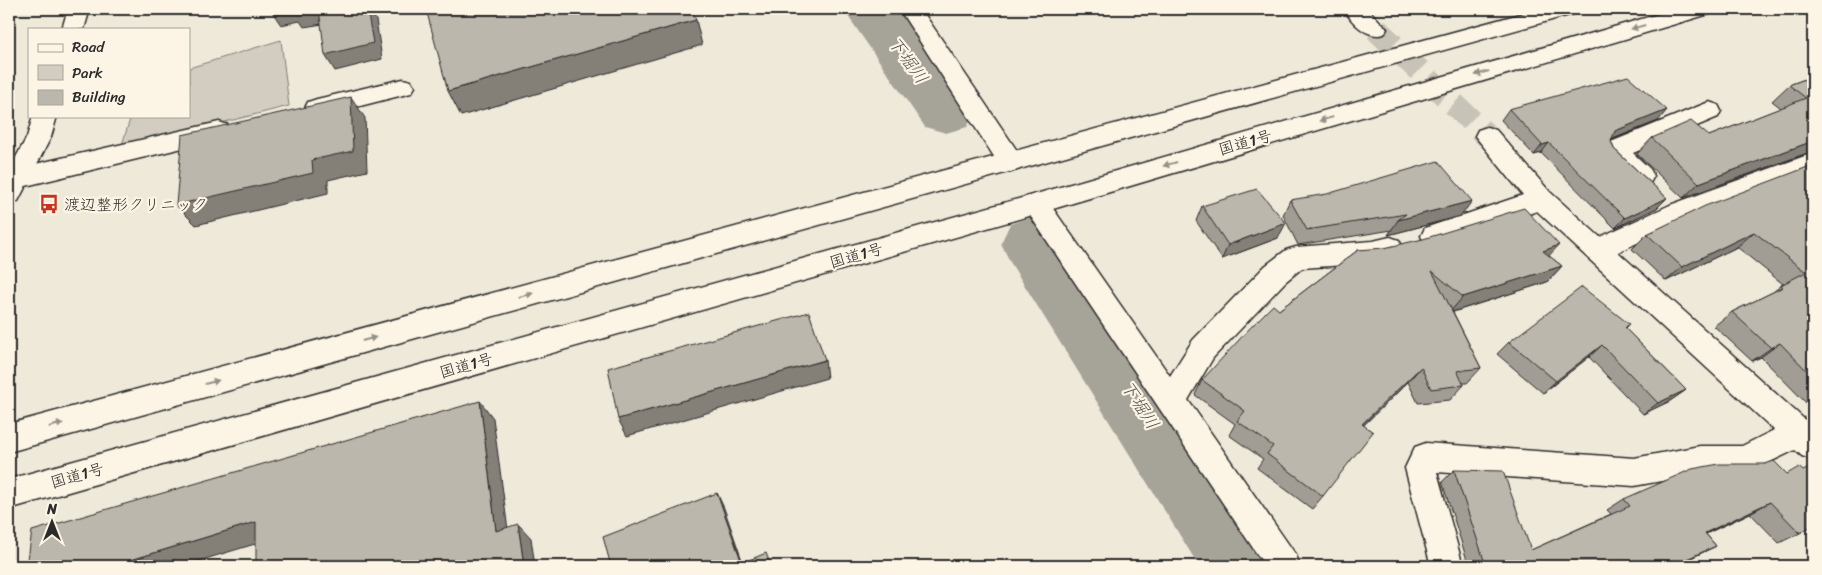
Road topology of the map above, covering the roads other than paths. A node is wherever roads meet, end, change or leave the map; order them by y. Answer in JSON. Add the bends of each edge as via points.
{"nodes":[{"id":1,"x":79,"y":9,"type":"edge"},
{"id":2,"x":910,"y":9,"type":"edge"},
{"id":3,"x":1355,"y":9,"type":"edge"},
{"id":4,"x":1565,"y":9,"type":"edge"},
{"id":5,"x":1701,"y":9,"type":"edge"},
{"id":6,"x":73,"y":28,"type":"edge"},
{"id":7,"x":1376,"y":29,"type":"tunnel mouth"},
{"id":8,"x":403,"y":88,"type":"dead end"},
{"id":9,"x":1709,"y":111,"type":"dead end"},
{"id":10,"x":297,"y":112,"type":"edge"},
{"id":11,"x":44,"y":118,"type":"edge"},
{"id":12,"x":239,"y":126,"type":"edge"},
{"id":13,"x":1488,"y":136,"type":"tunnel mouth"},
{"id":14,"x":1011,"y":162,"type":"junction"},
{"id":15,"x":1813,"y":162,"type":"edge"},
{"id":16,"x":12,"y":184,"type":"edge"},
{"id":17,"x":1541,"y":199,"type":"junction"},
{"id":18,"x":1667,"y":200,"type":"junction"},
{"id":19,"x":1036,"y":204,"type":"junction"},
{"id":20,"x":1597,"y":250,"type":"junction"},
{"id":21,"x":1171,"y":401,"type":"junction"},
{"id":22,"x":9,"y":438,"type":"edge"},
{"id":23,"x":1806,"y":439,"type":"edge"},
{"id":24,"x":9,"y":494,"type":"edge"},
{"id":25,"x":1284,"y":566,"type":"edge"},
{"id":26,"x":1447,"y":566,"type":"edge"}],
"edges":[{"from":1,"to":6,"type":"main road"},
{"from":2,"to":14,"type":"main road"},
{"from":3,"to":7,"type":"main road"},
{"from":4,"to":14,"type":"main road"},
{"from":5,"to":19,"type":"main road","name":"国道1号","one_way":true},
{"from":8,"to":10,"type":"main road"},
{"from":9,"to":18,"type":"main road","via":[[1614,151]]},
{"from":11,"to":16,"type":"main road","via":[[39,137]]},
{"from":12,"to":16,"type":"main road"},
{"from":13,"to":17,"type":"main road"},
{"from":22,"to":14,"type":"main road","one_way":true},
{"from":15,"to":18,"type":"main road"},
{"from":17,"to":20,"type":"main road"},
{"from":17,"to":21,"type":"main road","via":[[1411,243],[1373,252],[1296,258],[1275,274],[1204,349]]},
{"from":18,"to":20,"type":"main road"},
{"from":19,"to":21,"type":"main road"},
{"from":19,"to":24,"type":"main road","name":"国道1号"},
{"from":20,"to":23,"type":"main road"},
{"from":21,"to":25,"type":"main road"},
{"from":23,"to":26,"type":"main road","via":[[1745,460],[1700,460],[1634,472],[1426,457],[1420,468]]}]}
